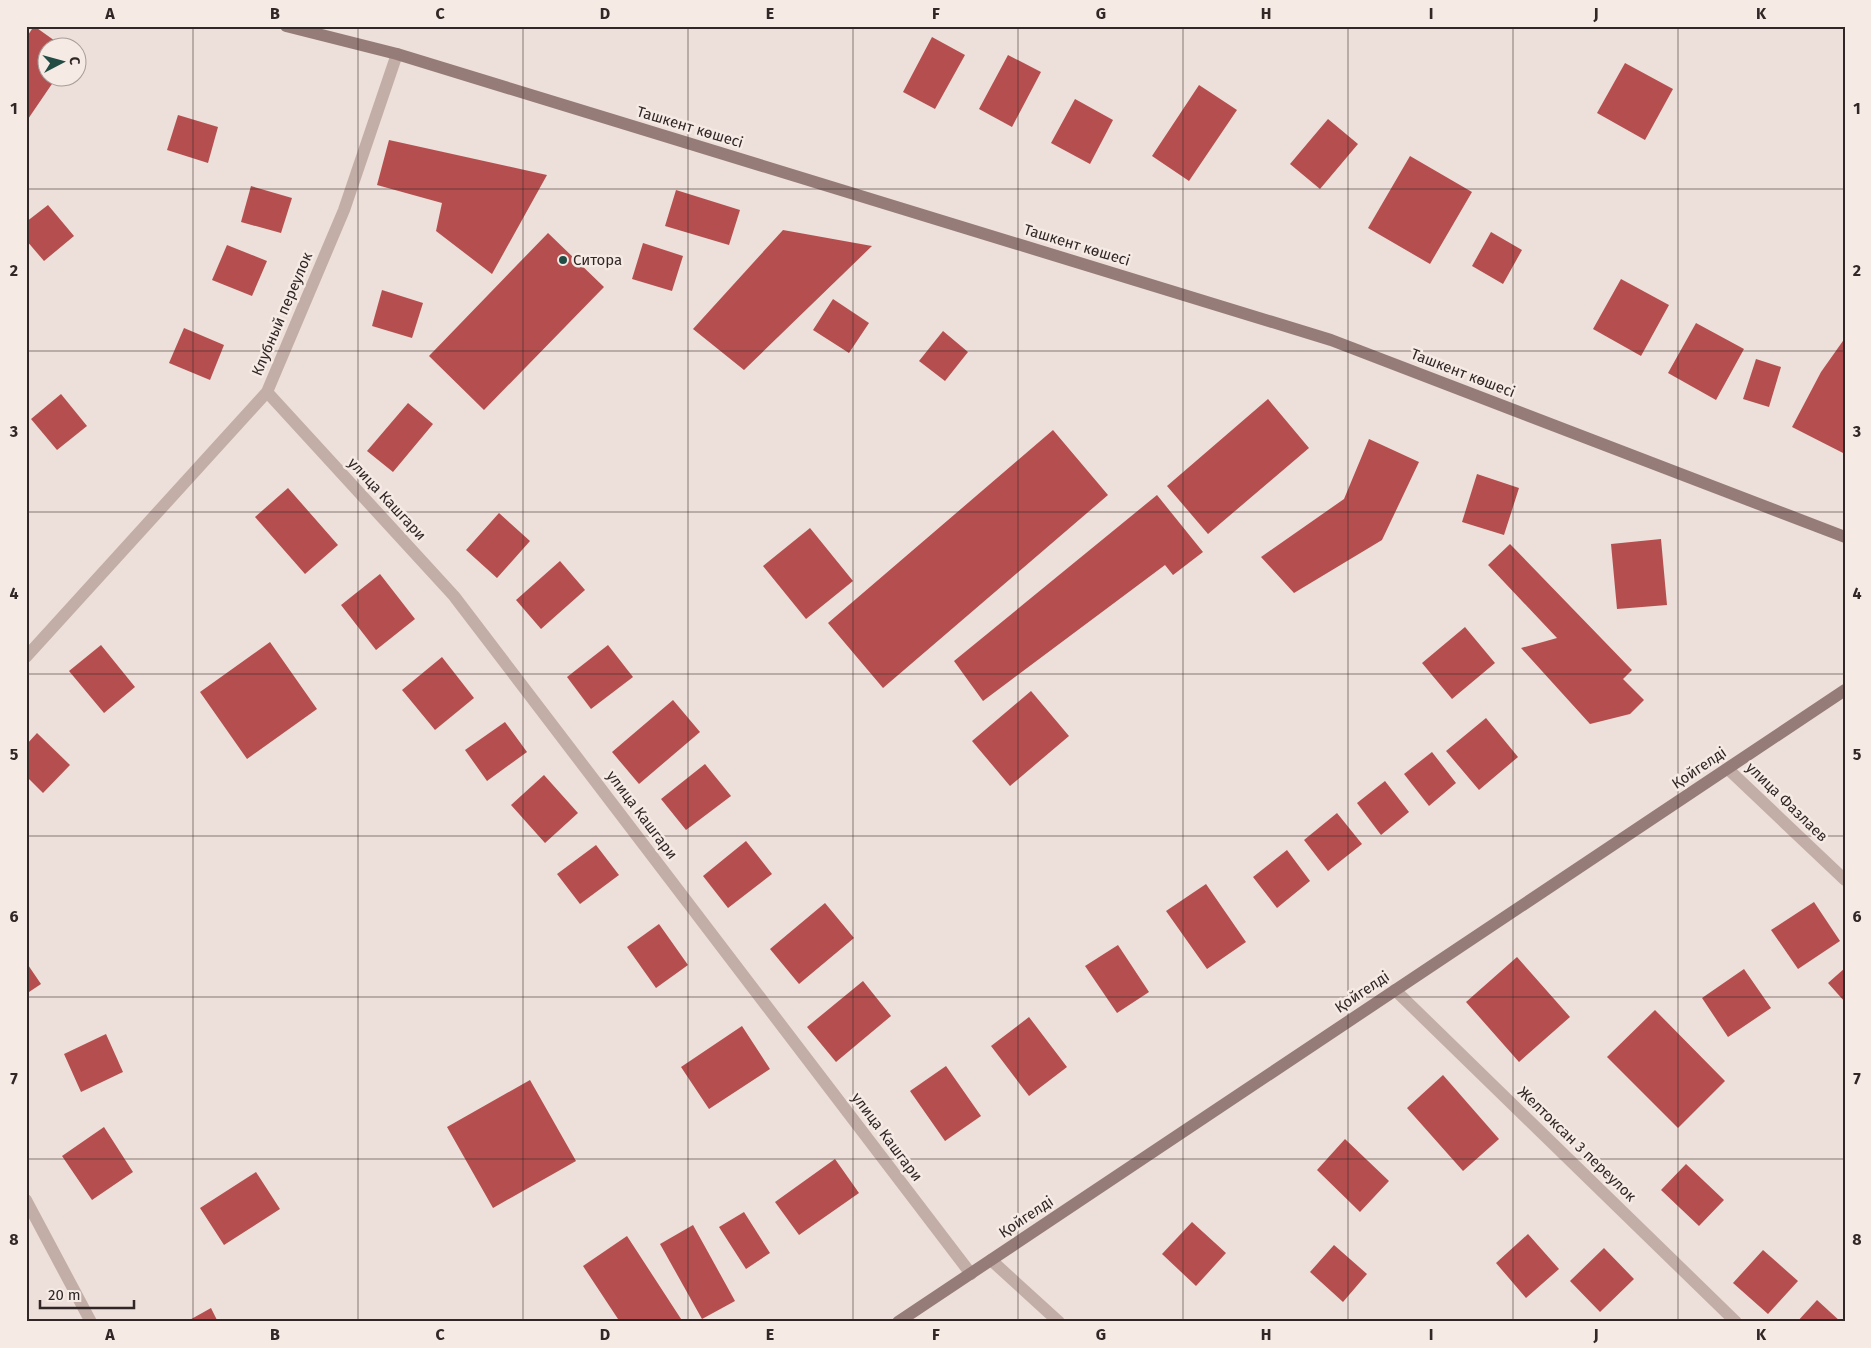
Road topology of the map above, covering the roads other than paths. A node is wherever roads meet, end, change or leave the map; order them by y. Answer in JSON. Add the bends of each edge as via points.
{"nodes":[{"id":1,"x":286,"y":26,"type":"edge"},
{"id":2,"x":397,"y":54,"type":"junction"},
{"id":3,"x":266,"y":392,"type":"junction"},
{"id":4,"x":1845,"y":537,"type":"edge"},
{"id":5,"x":26,"y":657,"type":"edge"},
{"id":6,"x":1845,"y":690,"type":"edge"},
{"id":7,"x":1728,"y":768,"type":"junction"},
{"id":8,"x":1845,"y":880,"type":"edge"},
{"id":9,"x":1396,"y":990,"type":"junction"},
{"id":10,"x":26,"y":1200,"type":"edge"},
{"id":11,"x":991,"y":1260,"type":"junction"},
{"id":12,"x":971,"y":1274,"type":"junction"},
{"id":13,"x":91,"y":1322,"type":"edge"},
{"id":14,"x":898,"y":1322,"type":"edge"},
{"id":15,"x":1059,"y":1322,"type":"edge"},
{"id":16,"x":1736,"y":1322,"type":"edge"}],
"edges":[{"from":1,"to":2,"type":"main road","name":"Ташкент көшесі"},
{"from":2,"to":3,"type":"street","name":"Клубный переулок","via":[[344,210]]},
{"from":2,"to":4,"type":"main road","name":"Ташкент көшесі","via":[[1331,340]]},
{"from":3,"to":5,"type":"street","name":"Клубный переулок"},
{"from":3,"to":12,"type":"street","name":"улица Кашгари","via":[[454,596]]},
{"from":6,"to":7,"type":"main road","name":"Қойгелді"},
{"from":7,"to":8,"type":"street","name":"улица Фазлаев"},
{"from":7,"to":9,"type":"main road","name":"Қойгелді"},
{"from":9,"to":11,"type":"main road","name":"Қойгелді"},
{"from":9,"to":16,"type":"street","name":"Желтоксан 3 переулок"},
{"from":10,"to":13,"type":"street"},
{"from":11,"to":12,"type":"main road","name":"Қойгелді"},
{"from":11,"to":15,"type":"street"},
{"from":12,"to":14,"type":"main road","name":"Қойгелді"}]}
